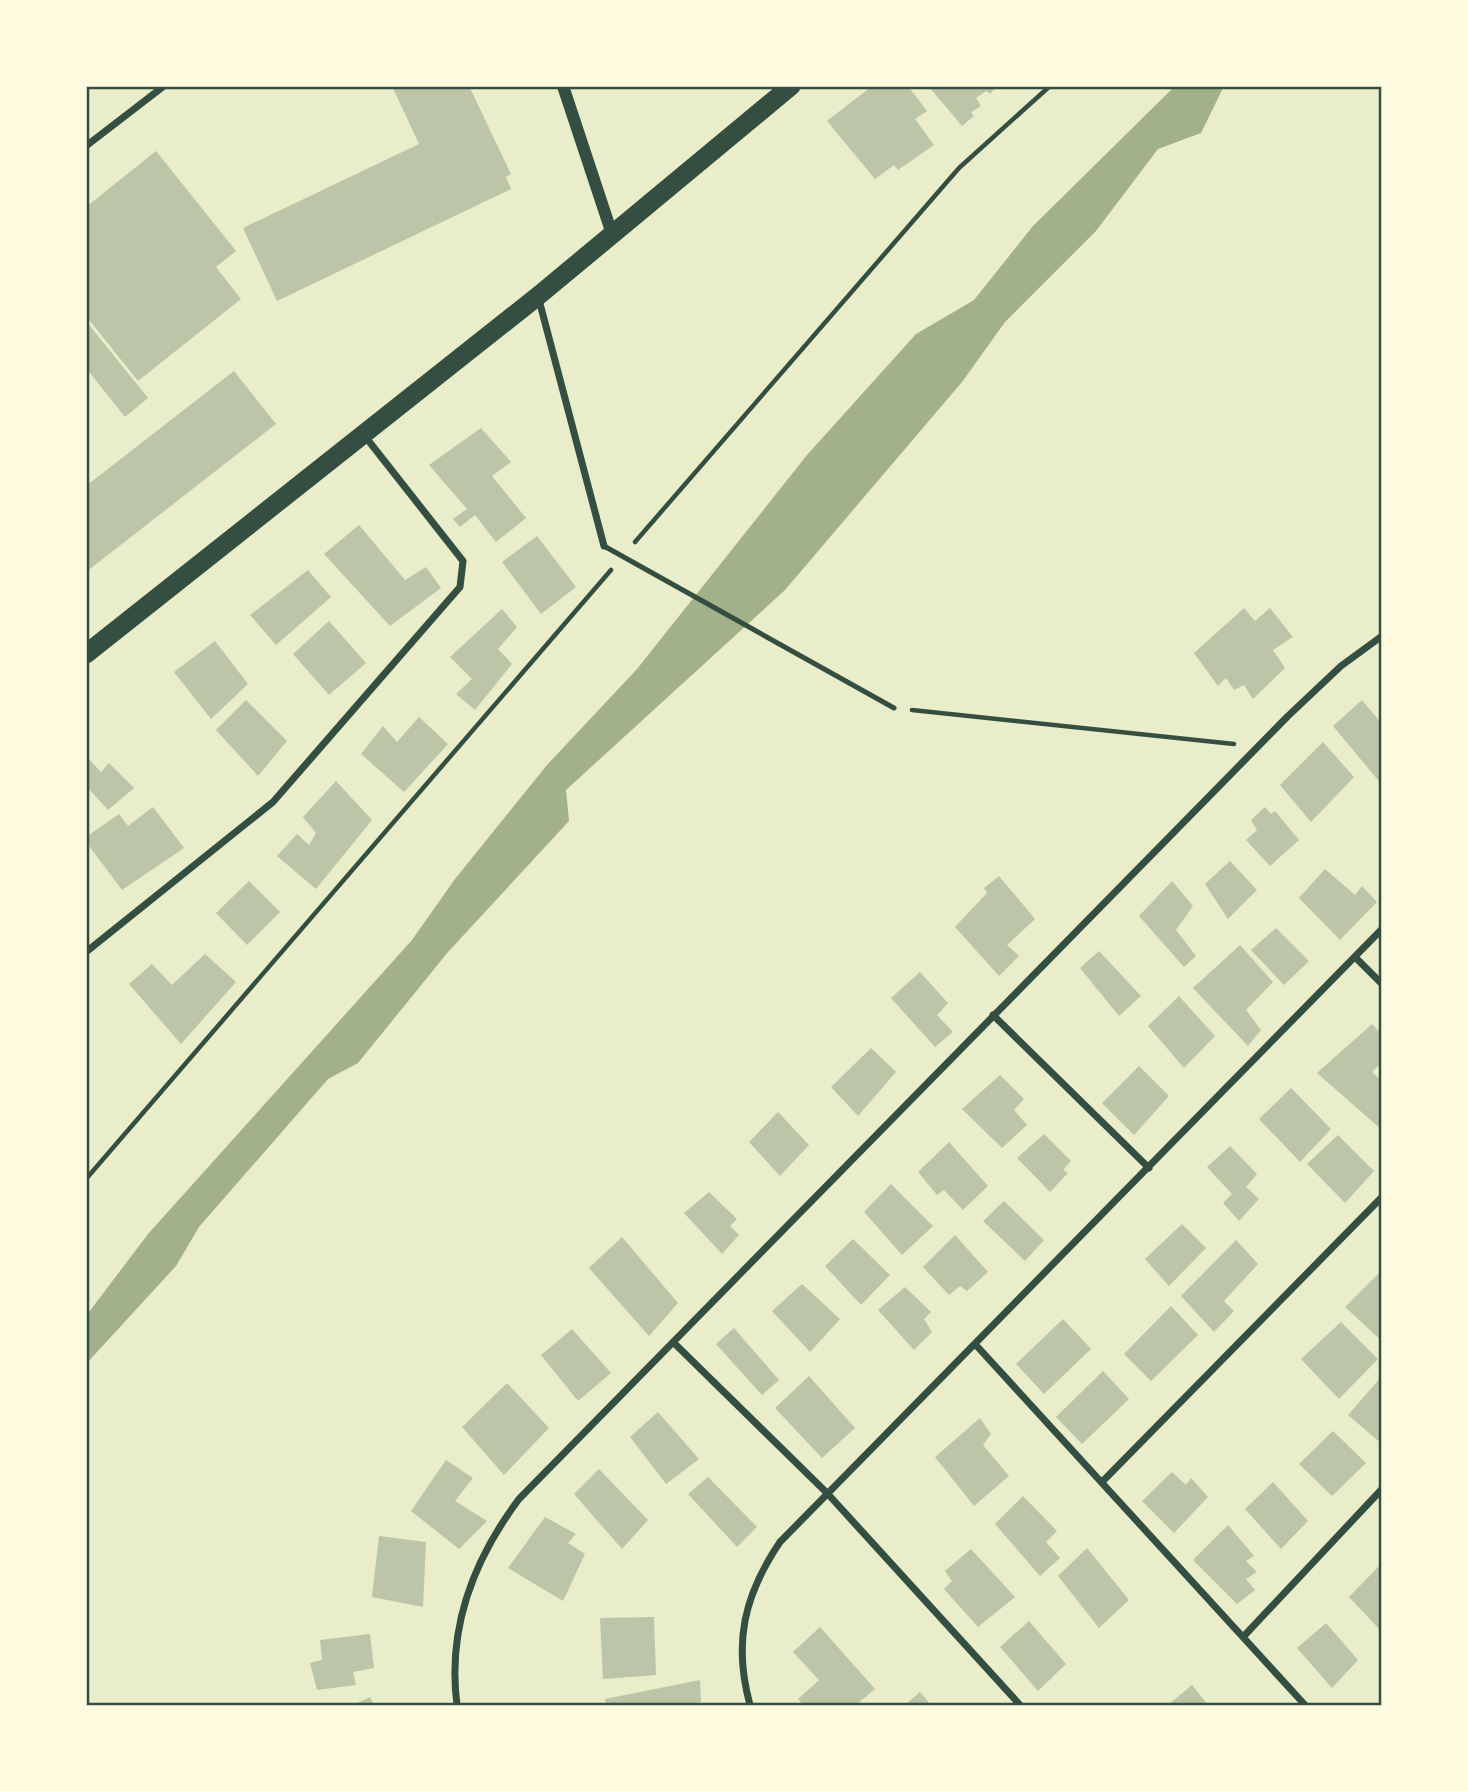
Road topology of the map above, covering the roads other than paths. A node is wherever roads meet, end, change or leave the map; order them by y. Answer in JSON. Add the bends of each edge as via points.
{"nodes":[{"id":1,"x":164,"y":86,"type":"edge"},
{"id":2,"x":563,"y":86,"type":"edge"},
{"id":3,"x":791,"y":86,"type":"edge"},
{"id":4,"x":86,"y":146,"type":"edge"},
{"id":5,"x":612,"y":234,"type":"junction"},
{"id":6,"x":538,"y":296,"type":"junction"},
{"id":7,"x":364,"y":435,"type":"junction"},
{"id":8,"x":604,"y":546,"type":"joint"},
{"id":9,"x":1382,"y":636,"type":"edge"},
{"id":10,"x":86,"y":653,"type":"edge"},
{"id":11,"x":894,"y":708,"type":"road end"},
{"id":12,"x":1382,"y":929,"type":"edge"},
{"id":13,"x":86,"y":952,"type":"edge"},
{"id":14,"x":1355,"y":957,"type":"junction"},
{"id":15,"x":1382,"y":985,"type":"edge"},
{"id":16,"x":993,"y":1015,"type":"junction"},
{"id":17,"x":1149,"y":1168,"type":"junction"},
{"id":18,"x":1382,"y":1197,"type":"edge"},
{"id":19,"x":673,"y":1342,"type":"junction"},
{"id":20,"x":975,"y":1344,"type":"junction"},
{"id":21,"x":1101,"y":1482,"type":"junction"},
{"id":22,"x":1382,"y":1489,"type":"edge"},
{"id":23,"x":827,"y":1493,"type":"junction"},
{"id":24,"x":1244,"y":1636,"type":"junction"},
{"id":25,"x":457,"y":1705,"type":"edge"},
{"id":26,"x":750,"y":1705,"type":"edge"},
{"id":27,"x":1020,"y":1705,"type":"edge"},
{"id":28,"x":1305,"y":1705,"type":"edge"}],
"edges":[{"from":1,"to":4,"type":"street"},
{"from":2,"to":5,"type":"street"},
{"from":3,"to":5,"type":"highway"},
{"from":5,"to":6,"type":"highway"},
{"from":6,"to":7,"type":"highway"},
{"from":6,"to":8,"type":"street"},
{"from":7,"to":10,"type":"highway"},
{"from":7,"to":13,"type":"street","via":[[463,561],[460,587],[273,802]]},
{"from":8,"to":11,"type":"lane"},
{"from":9,"to":16,"type":"street","via":[[1340,666]]},
{"from":12,"to":14,"type":"street"},
{"from":14,"to":15,"type":"street"},
{"from":14,"to":17,"type":"street"},
{"from":16,"to":17,"type":"street"},
{"from":16,"to":19,"type":"street"},
{"from":17,"to":20,"type":"street"},
{"from":18,"to":21,"type":"street"},
{"from":19,"to":23,"type":"street"},
{"from":19,"to":25,"type":"street","via":[[519,1499],[487,1545],[463,1607],[454,1666]]},
{"from":20,"to":21,"type":"street"},
{"from":20,"to":23,"type":"street"},
{"from":21,"to":24,"type":"street"},
{"from":22,"to":24,"type":"street"},
{"from":23,"to":26,"type":"street","via":[[780,1542],[752,1593],[741,1652]]},
{"from":23,"to":27,"type":"street"},
{"from":24,"to":28,"type":"street"}]}
